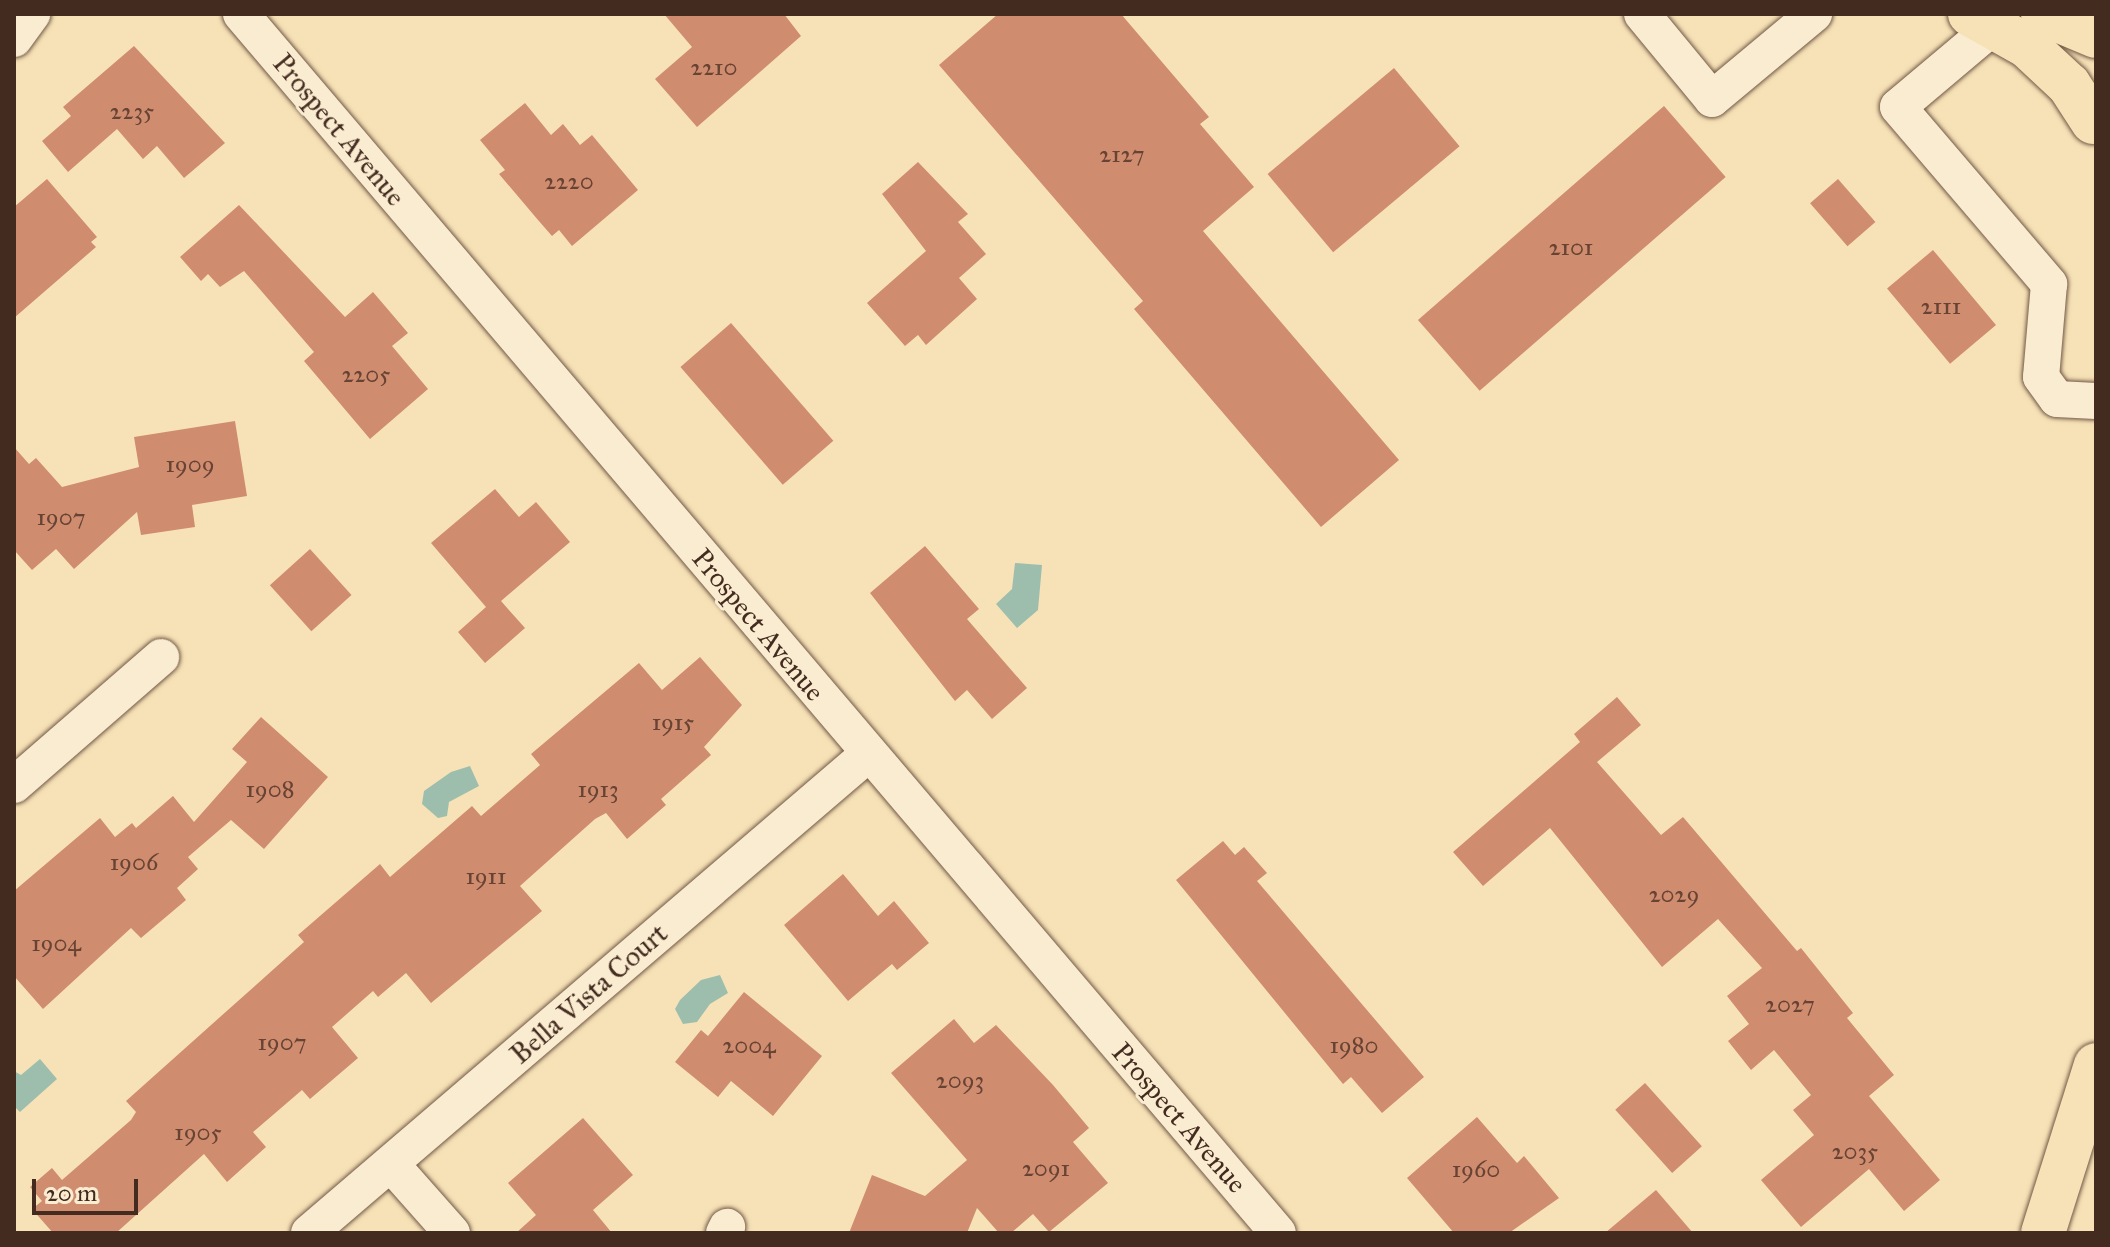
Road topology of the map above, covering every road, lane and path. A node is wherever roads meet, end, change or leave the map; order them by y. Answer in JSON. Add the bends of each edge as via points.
{"nodes":[{"id":1,"x":32,"y":14,"type":"edge"},
{"id":2,"x":241,"y":14,"type":"edge"},
{"id":3,"x":1642,"y":14,"type":"edge"},
{"id":4,"x":1814,"y":14,"type":"edge"},
{"id":5,"x":2043,"y":14,"type":"edge"},
{"id":6,"x":1981,"y":20,"type":"edge"},
{"id":7,"x":2096,"y":36,"type":"edge"},
{"id":8,"x":14,"y":39,"type":"edge"},
{"id":9,"x":2095,"y":123,"type":"edge"},
{"id":10,"x":2096,"y":401,"type":"edge"},
{"id":11,"x":161,"y":657,"type":"dead end"},
{"id":12,"x":867,"y":755,"type":"junction"},
{"id":13,"x":14,"y":785,"type":"edge"},
{"id":14,"x":2096,"y":1065,"type":"edge"},
{"id":15,"x":391,"y":1164,"type":"junction"},
{"id":16,"x":309,"y":1233,"type":"edge"},
{"id":17,"x":452,"y":1233,"type":"edge"},
{"id":18,"x":1278,"y":1233,"type":"edge"},
{"id":19,"x":2043,"y":1233,"type":"edge"}],
"edges":[{"from":1,"to":8,"type":"street"},
{"from":2,"to":12,"type":"street","name":"Prospect Avenue"},
{"from":3,"to":4,"type":"street","via":[[1712,99]]},
{"from":5,"to":7,"type":"main road"},
{"from":6,"to":9,"type":"main road","via":[[2027,46],[2069,85]]},
{"from":6,"to":10,"type":"street","via":[[1898,107],[2049,284],[2041,377],[2057,399]]},
{"from":11,"to":13,"type":"street"},
{"from":12,"to":15,"type":"street","name":"Bella Vista Court"},
{"from":12,"to":18,"type":"street","name":"Prospect Avenue"},
{"from":14,"to":19,"type":"main road"},
{"from":15,"to":16,"type":"street","name":"Bella Vista Court"},
{"from":15,"to":17,"type":"street"}]}
